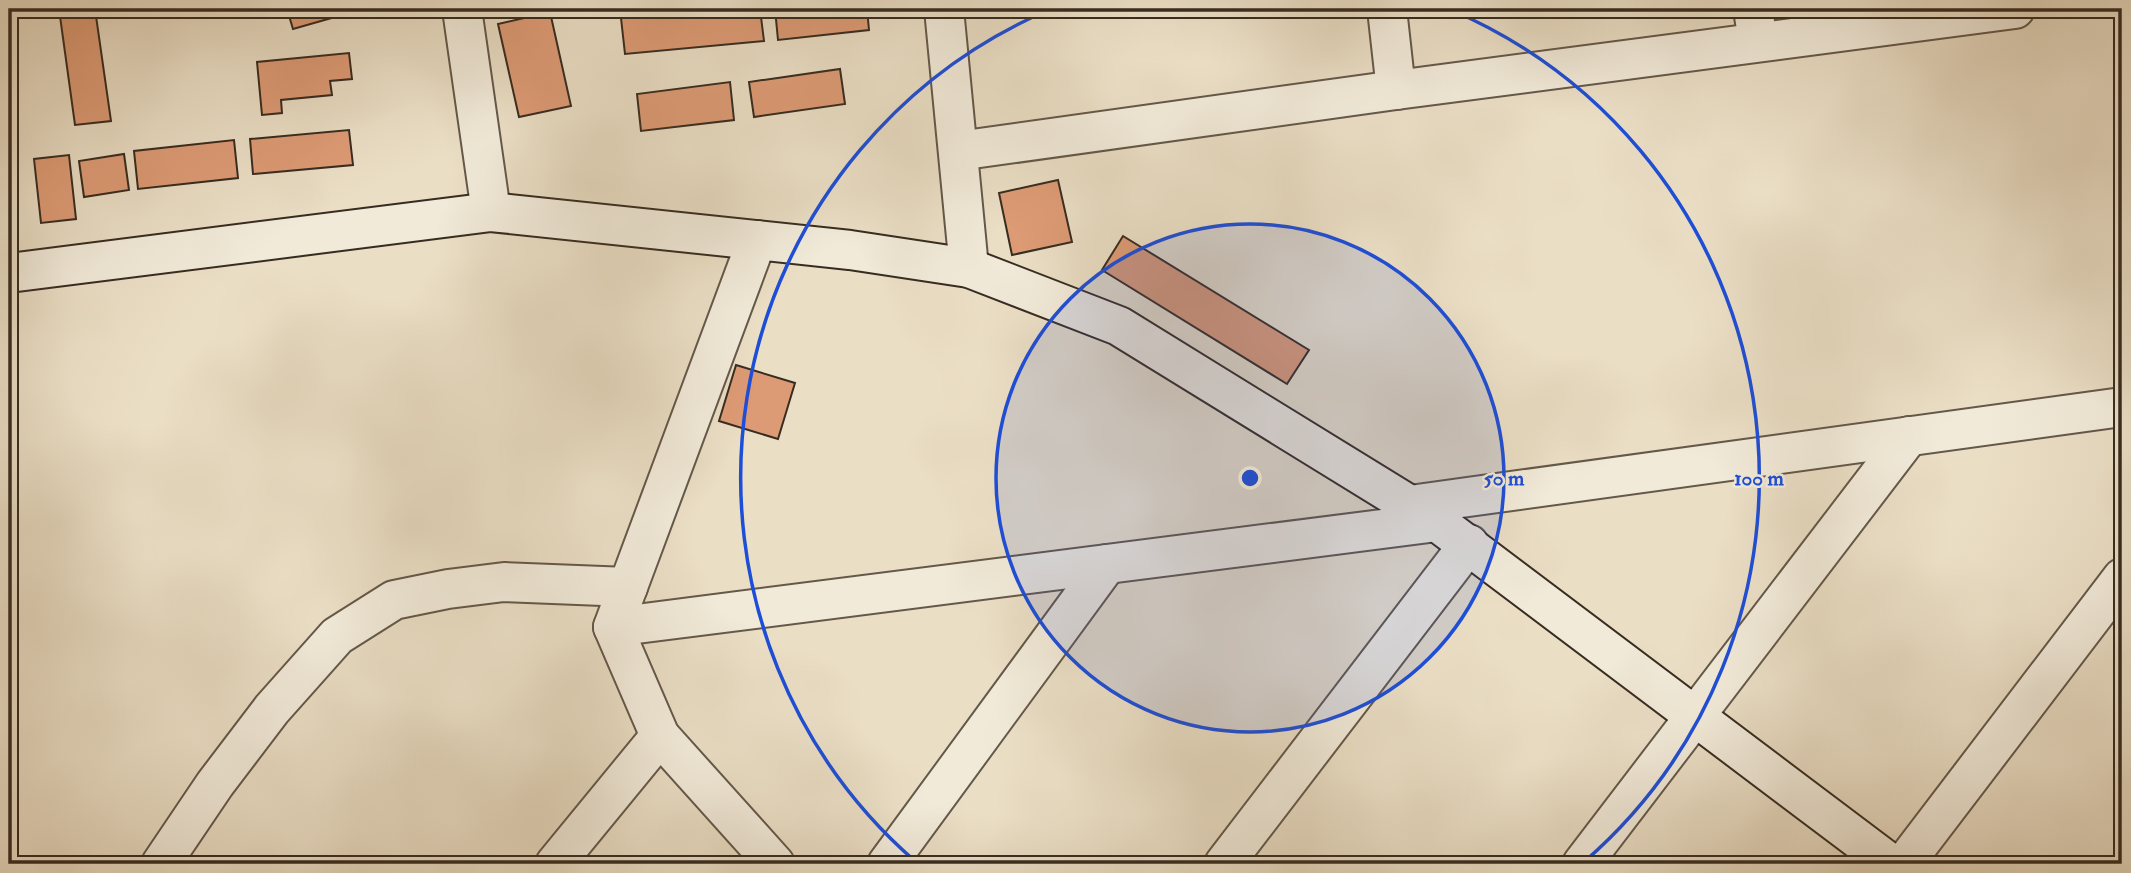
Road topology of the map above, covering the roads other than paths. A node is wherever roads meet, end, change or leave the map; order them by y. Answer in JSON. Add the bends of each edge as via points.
{"nodes":[{"id":1,"x":461,"y":9,"type":"edge"},
{"id":2,"x":944,"y":9,"type":"edge"},
{"id":3,"x":1387,"y":9,"type":"edge"},
{"id":4,"x":2015,"y":9,"type":"edge"},
{"id":5,"x":1755,"y":25,"type":"edge"},
{"id":6,"x":1396,"y":90,"type":"junction"},
{"id":7,"x":958,"y":150,"type":"junction"},
{"id":8,"x":491,"y":212,"type":"junction"},
{"id":9,"x":757,"y":240,"type":"junction"},
{"id":10,"x":969,"y":268,"type":"junction"},
{"id":11,"x":9,"y":273,"type":"edge"},
{"id":12,"x":2122,"y":407,"type":"edge"},
{"id":13,"x":1909,"y":436,"type":"junction"},
{"id":14,"x":1423,"y":514,"type":"junction"},
{"id":15,"x":1469,"y":544,"type":"junction"},
{"id":16,"x":1107,"y":564,"type":"junction"},
{"id":17,"x":2122,"y":578,"type":"edge"},
{"id":18,"x":628,"y":587,"type":"junction"},
{"id":19,"x":613,"y":627,"type":"junction"},
{"id":20,"x":1695,"y":716,"type":"junction"},
{"id":21,"x":660,"y":736,"type":"junction"},
{"id":22,"x":161,"y":864,"type":"edge"},
{"id":23,"x":555,"y":864,"type":"edge"},
{"id":24,"x":775,"y":864,"type":"edge"},
{"id":25,"x":887,"y":864,"type":"edge"},
{"id":26,"x":1224,"y":864,"type":"edge"},
{"id":27,"x":1582,"y":864,"type":"edge"},
{"id":28,"x":1891,"y":864,"type":"edge"},
{"id":29,"x":1904,"y":864,"type":"edge"}],
"edges":[{"from":1,"to":8,"type":"street"},
{"from":2,"to":7,"type":"street"},
{"from":3,"to":6,"type":"street"},
{"from":4,"to":5,"type":"street"},
{"from":5,"to":6,"type":"street"},
{"from":6,"to":7,"type":"street"},
{"from":7,"to":10,"type":"street"},
{"from":8,"to":9,"type":"street"},
{"from":8,"to":11,"type":"street"},
{"from":9,"to":10,"type":"street"},
{"from":9,"to":18,"type":"street"},
{"from":10,"to":14,"type":"street","via":[[1119,326]]},
{"from":12,"to":13,"type":"street"},
{"from":13,"to":14,"type":"street"},
{"from":13,"to":20,"type":"street"},
{"from":14,"to":15,"type":"street"},
{"from":14,"to":16,"type":"street"},
{"from":15,"to":20,"type":"street"},
{"from":15,"to":26,"type":"street"},
{"from":16,"to":19,"type":"street"},
{"from":16,"to":25,"type":"street"},
{"from":17,"to":29,"type":"street"},
{"from":18,"to":19,"type":"street"},
{"from":18,"to":22,"type":"street","via":[[504,582],[394,600],[337,636],[272,709]]},
{"from":19,"to":21,"type":"street"},
{"from":20,"to":27,"type":"street"},
{"from":20,"to":28,"type":"street"},
{"from":21,"to":23,"type":"street"},
{"from":21,"to":24,"type":"street"}]}
